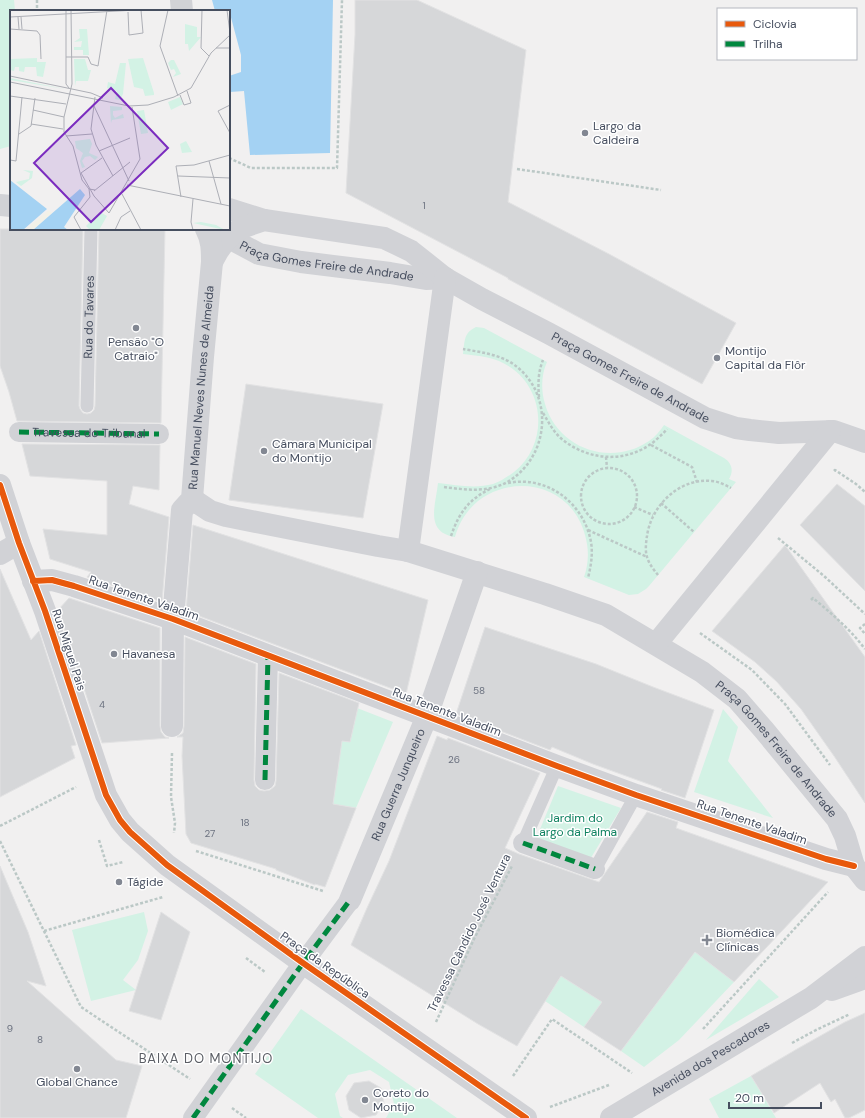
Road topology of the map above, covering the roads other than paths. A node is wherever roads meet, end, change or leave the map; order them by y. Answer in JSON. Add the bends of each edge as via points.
{"nodes":[{"id":1,"x":181,"y":0,"type":"edge"},
{"id":2,"x":182,"y":10,"type":"edge"},
{"id":3,"x":0,"y":205,"type":"edge"},
{"id":4,"x":10,"y":206,"type":"edge"},
{"id":5,"x":230,"y":209,"type":"edge"},
{"id":6,"x":264,"y":220,"type":"junction"},
{"id":7,"x":91,"y":230,"type":"edge"},
{"id":8,"x":206,"y":230,"type":"edge"},
{"id":9,"x":223,"y":233,"type":"edge"},
{"id":10,"x":212,"y":262,"type":"junction"},
{"id":11,"x":445,"y":278,"type":"junction"},
{"id":12,"x":87,"y":406,"type":"dead end"},
{"id":13,"x":830,"y":431,"type":"junction"},
{"id":14,"x":19,"y":432,"type":"dead end"},
{"id":15,"x":159,"y":434,"type":"dead end"},
{"id":16,"x":865,"y":442,"type":"edge"},
{"id":17,"x":0,"y":485,"type":"edge"},
{"id":18,"x":192,"y":499,"type":"junction"},
{"id":19,"x":19,"y":543,"type":"junction"},
{"id":20,"x":408,"y":551,"type":"junction"},
{"id":21,"x":0,"y":554,"type":"edge"},
{"id":22,"x":477,"y":572,"type":"junction"},
{"id":23,"x":33,"y":581,"type":"junction"},
{"id":24,"x":173,"y":619,"type":"junction"},
{"id":25,"x":656,"y":644,"type":"junction"},
{"id":26,"x":268,"y":656,"type":"junction"},
{"id":27,"x":427,"y":716,"type":"junction"},
{"id":28,"x":172,"y":726,"type":"road end"},
{"id":29,"x":557,"y":766,"type":"junction"},
{"id":30,"x":265,"y":780,"type":"dead end"},
{"id":31,"x":636,"y":795,"type":"junction"},
{"id":32,"x":120,"y":820,"type":"joint"},
{"id":33,"x":524,"y":843,"type":"joint"},
{"id":34,"x":595,"y":869,"type":"joint"},
{"id":35,"x":860,"y":873,"type":"edge"},
{"id":36,"x":350,"y":900,"type":"joint"},
{"id":37,"x":865,"y":957,"type":"edge"},
{"id":38,"x":304,"y":963,"type":"junction"},
{"id":39,"x":865,"y":978,"type":"edge"},
{"id":40,"x":811,"y":998,"type":"junction"},
{"id":41,"x":193,"y":1118,"type":"edge"},
{"id":42,"x":526,"y":1118,"type":"edge"},
{"id":43,"x":611,"y":1118,"type":"edge"}],
"edges":[{"from":1,"to":2,"type":"street"},
{"from":3,"to":4,"type":"street"},
{"from":5,"to":6,"type":"street"},
{"from":6,"to":9,"type":"street","name":"Praça Gomes Freire de Andrade"},
{"from":6,"to":11,"type":"street","name":"Praça Gomes Freire de Andrade","via":[[384,238],[411,251]]},
{"from":7,"to":12,"type":"lane","name":"Rua do Tavares"},
{"from":8,"to":10,"type":"street","name":"Rua Manuel Neves Nunes de Almeida","via":[[212,248]]},
{"from":9,"to":10,"type":"street","name":"Rua Manuel Neves Nunes de Almeida"},
{"from":9,"to":11,"type":"street","name":"Praça Gomes Freire de Andrade","via":[[259,254],[426,279]]},
{"from":10,"to":18,"type":"street","name":"Rua Manuel Neves Nunes de Almeida"},
{"from":11,"to":13,"type":"street","name":"Praça Gomes Freire de Andrade","via":[[705,418],[750,430]]},
{"from":11,"to":20,"type":"street"},
{"from":13,"to":16,"type":"street","name":"Praça Gomes Freire de Andrade"},
{"from":13,"to":25,"type":"street"},
{"from":14,"to":15,"type":"street","name":"Travessa do Tribunal"},
{"from":17,"to":19,"type":"street","name":"Rua Miguel Pais"},
{"from":18,"to":20,"type":"street","name":"Praça Gomes Freire de Andrade","via":[[210,511],[226,516]]},
{"from":18,"to":24,"type":"street","name":"Rua Manuel Neves Nunes de Almeida","via":[[182,510]]},
{"from":19,"to":21,"type":"street"},
{"from":19,"to":23,"type":"street","name":"Rua Miguel Pais"},
{"from":20,"to":22,"type":"street","name":"Praça Gomes Freire de Andrade"},
{"from":22,"to":25,"type":"street","name":"Praça Gomes Freire de Andrade","via":[[606,615]]},
{"from":22,"to":27,"type":"street","name":"Rua Guerra Junqueiro"},
{"from":23,"to":24,"type":"street","name":"Rua Tenente Valadim","via":[[52,580]]},
{"from":23,"to":32,"type":"street","name":"Rua Miguel Pais","via":[[106,796]]},
{"from":24,"to":26,"type":"street","name":"Rua Tenente Valadim"},
{"from":24,"to":28,"type":"street","name":"Rua Manuel Neves Nunes de Almeida"},
{"from":25,"to":35,"type":"street","name":"Praça Gomes Freire de Andrade","via":[[702,672],[737,699],[837,819]]},
{"from":26,"to":27,"type":"street","name":"Rua Tenente Valadim"},
{"from":26,"to":30,"type":"street"},
{"from":27,"to":29,"type":"street","name":"Rua Tenente Valadim"},
{"from":27,"to":36,"type":"street","name":"Rua Guerra Junqueiro"},
{"from":29,"to":31,"type":"street","name":"Rua Tenente Valadim"},
{"from":29,"to":33,"type":"lane"},
{"from":31,"to":34,"type":"lane"},
{"from":31,"to":35,"type":"street","name":"Rua Tenente Valadim","via":[[826,859]]},
{"from":32,"to":38,"type":"street","name":"Praça da República","via":[[167,864]]},
{"from":33,"to":34,"type":"street"},
{"from":36,"to":38,"type":"street","name":"Rua Guerra Junqueiro"},
{"from":37,"to":40,"type":"street","name":"Avenida dos Pescadores"},
{"from":38,"to":41,"type":"street","name":"Rua Guerra Junqueiro"},
{"from":38,"to":42,"type":"street","name":"Praça da República"},
{"from":39,"to":40,"type":"street","name":"Avenida dos Pescadores"},
{"from":40,"to":43,"type":"street","name":"Avenida dos Pescadores"}]}
